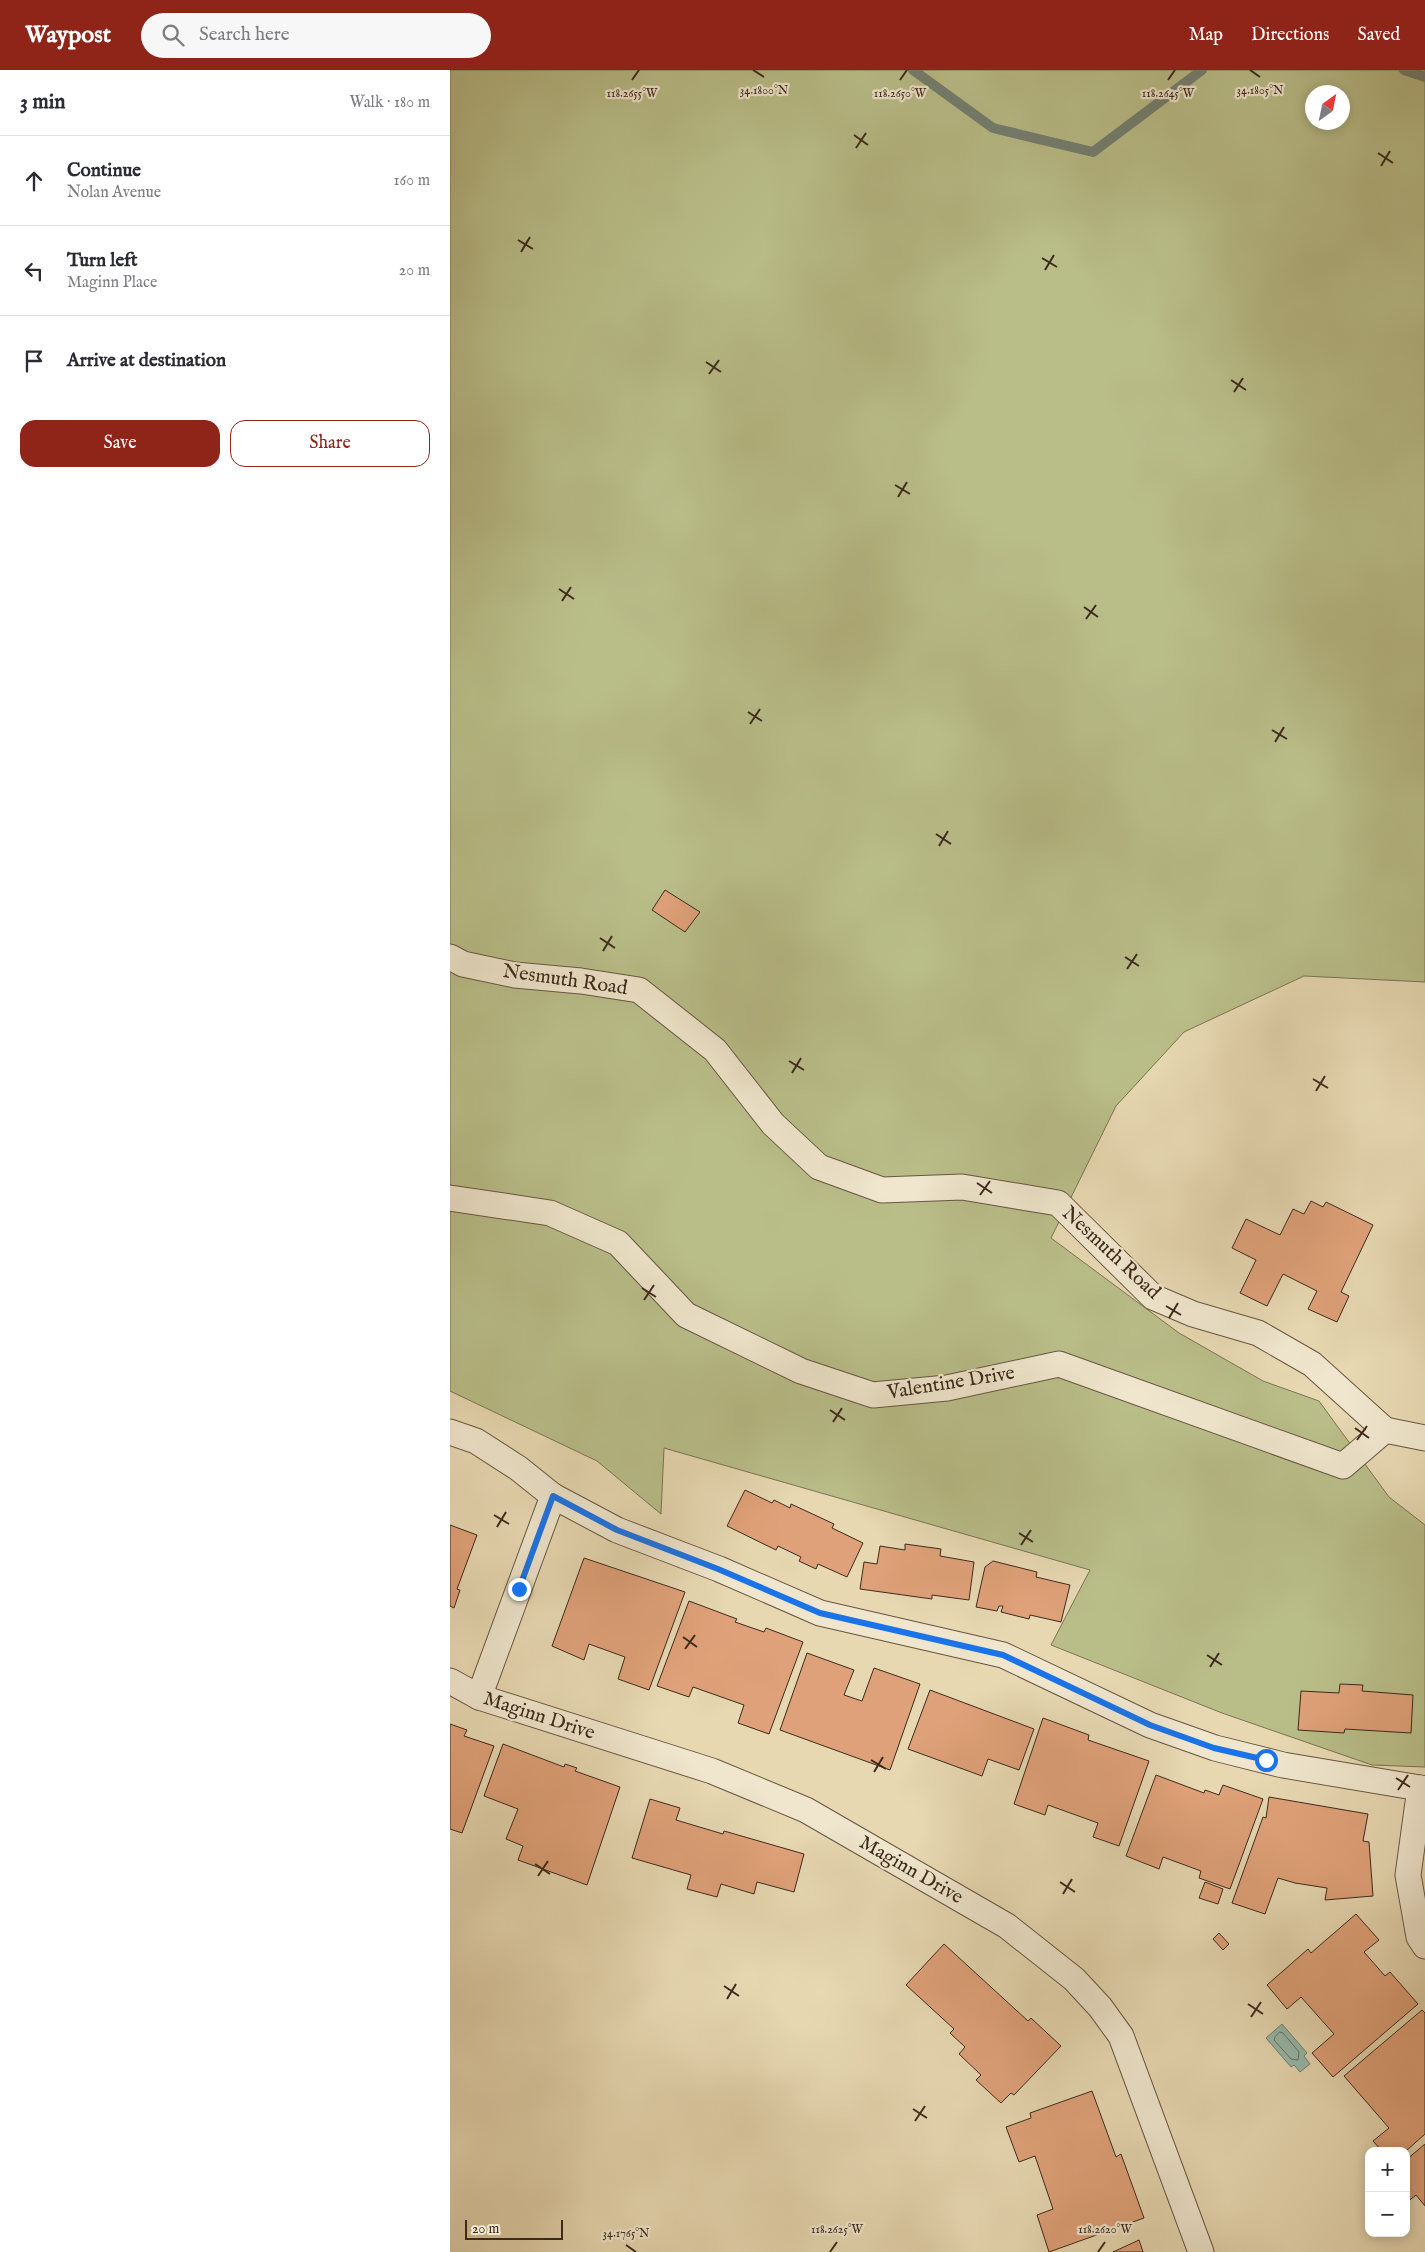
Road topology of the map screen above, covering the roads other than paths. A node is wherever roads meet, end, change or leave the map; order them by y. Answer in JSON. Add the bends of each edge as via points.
{"nodes":[{"id":1,"x":450,"y":957,"type":"edge"},
{"id":2,"x":450,"y":1198,"type":"edge"},
{"id":3,"x":1384,"y":1430,"type":"junction"},
{"id":4,"x":450,"y":1432,"type":"edge"},
{"id":5,"x":1425,"y":1438,"type":"edge"},
{"id":6,"x":553,"y":1496,"type":"junction"},
{"id":7,"x":450,"y":1681,"type":"edge"},
{"id":8,"x":479,"y":1698,"type":"junction"},
{"id":9,"x":1423,"y":1788,"type":"edge"},
{"id":10,"x":1425,"y":1946,"type":"edge"},
{"id":11,"x":1202,"y":2252,"type":"edge"}],
"edges":[{"from":1,"to":3,"type":"street","name":"Nesmuth Road","via":[[463,964],[515,975],[639,990],[715,1050],[773,1124],[819,1167],[882,1190],[962,1187],[1058,1203],[1153,1297],[1193,1314],[1258,1334],[1312,1364]]},
{"from":2,"to":3,"type":"street","name":"Valentine Drive","via":[[550,1213],[618,1243],[686,1315],[801,1371],[873,1395],[947,1388],[1058,1364],[1342,1466]]},
{"from":3,"to":5,"type":"street"},
{"from":4,"to":6,"type":"street","via":[[476,1441]]},
{"from":6,"to":8,"type":"street"},
{"from":6,"to":9,"type":"street","via":[[617,1530],[820,1613],[1003,1655],[1150,1725],[1214,1748],[1283,1765]]},
{"from":7,"to":8,"type":"street","name":"Maginn Drive"},
{"from":8,"to":11,"type":"street","name":"Maginn Drive","via":[[712,1771],[806,1810],[1007,1926],[1074,1979],[1121,2036]]},
{"from":9,"to":10,"type":"street","via":[[1408,1875],[1419,1937]]}]}
